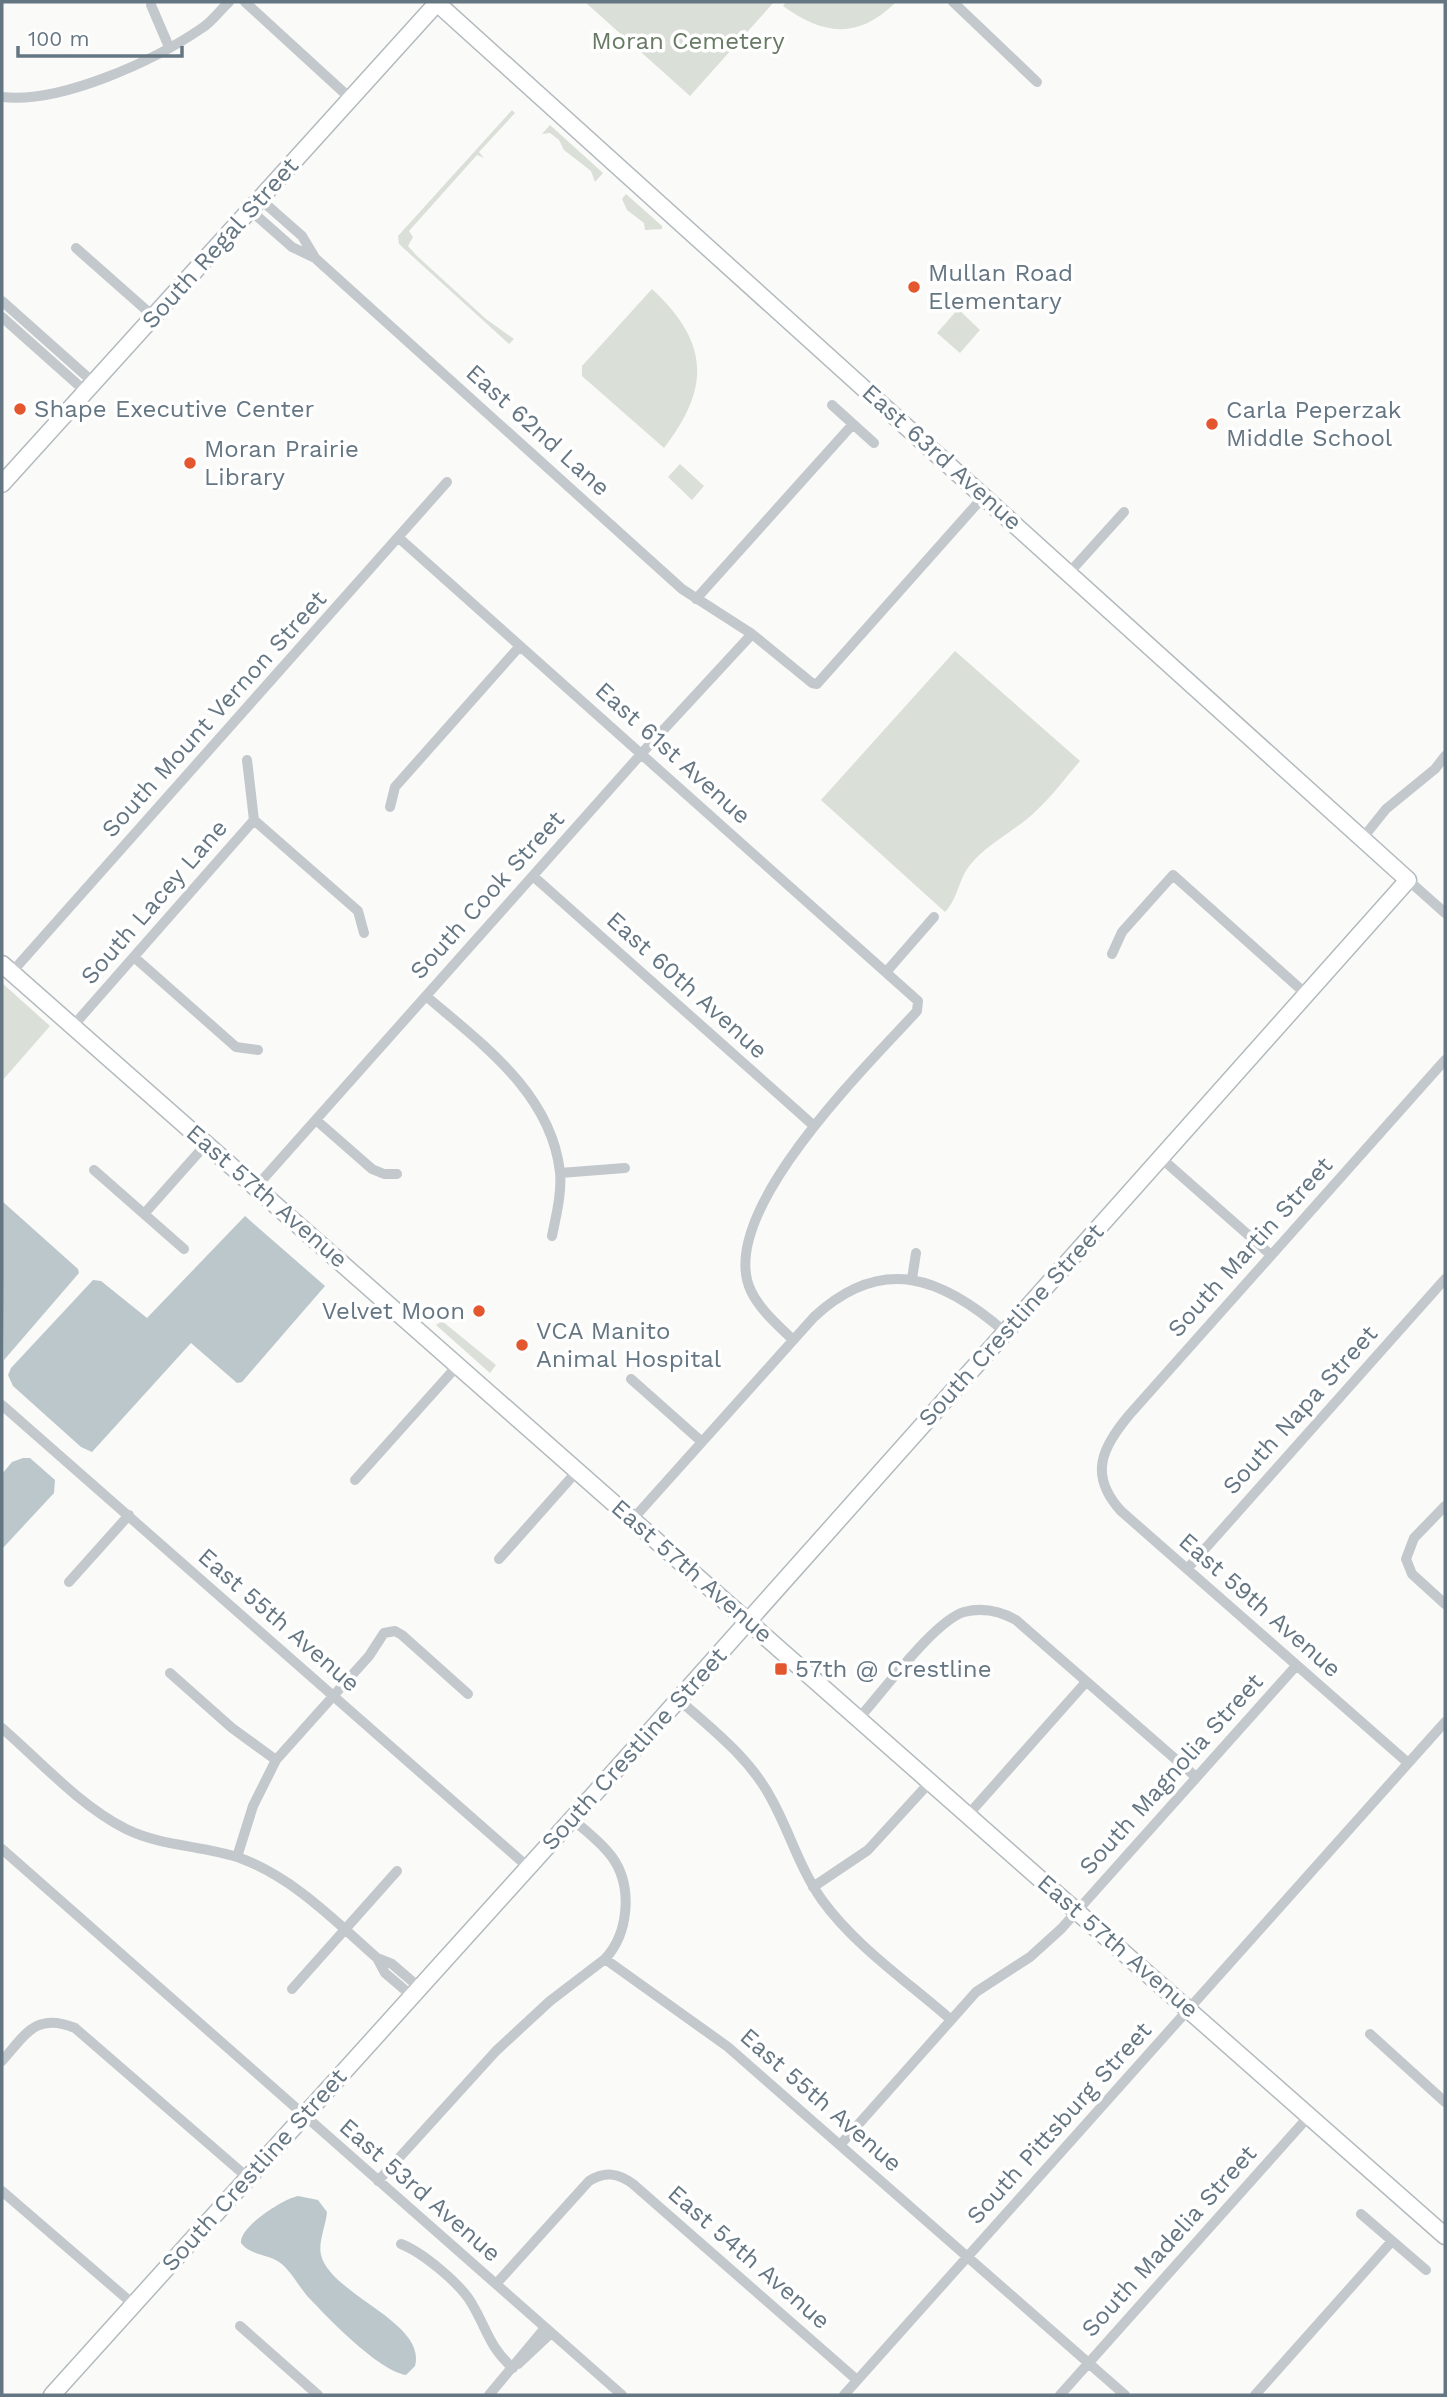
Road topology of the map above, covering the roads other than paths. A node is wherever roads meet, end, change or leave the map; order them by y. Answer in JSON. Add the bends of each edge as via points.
{"nodes":[{"id":1,"x":229,"y":2,"type":"edge"},
{"id":2,"x":245,"y":2,"type":"edge"},
{"id":3,"x":437,"y":2,"type":"edge"},
{"id":4,"x":953,"y":2,"type":"edge"},
{"id":5,"x":151,"y":5,"type":"dead end"},
{"id":6,"x":169,"y":47,"type":"junction"},
{"id":7,"x":1037,"y":82,"type":"dead end"},
{"id":8,"x":2,"y":97,"type":"edge"},
{"id":9,"x":352,"y":100,"type":"junction"},
{"id":10,"x":255,"y":204,"type":"junction"},
{"id":11,"x":76,"y":248,"type":"dead end"},
{"id":12,"x":316,"y":258,"type":"junction"},
{"id":13,"x":2,"y":301,"type":"edge"},
{"id":14,"x":153,"y":316,"type":"junction"},
{"id":15,"x":2,"y":317,"type":"edge"},
{"id":16,"x":89,"y":386,"type":"junction"},
{"id":17,"x":832,"y":405,"type":"dead end"},
{"id":18,"x":853,"y":424,"type":"junction"},
{"id":19,"x":874,"y":443,"type":"dead end"},
{"id":20,"x":447,"y":482,"type":"dead end"},
{"id":21,"x":2,"y":484,"type":"edge"},
{"id":22,"x":984,"y":496,"type":"junction"},
{"id":23,"x":1124,"y":512,"type":"dead end"},
{"id":24,"x":399,"y":537,"type":"junction"},
{"id":25,"x":1069,"y":573,"type":"junction"},
{"id":26,"x":696,"y":599,"type":"junction"},
{"id":27,"x":752,"y":634,"type":"junction"},
{"id":28,"x":520,"y":646,"type":"junction"},
{"id":29,"x":642,"y":753,"type":"junction"},
{"id":30,"x":1445,"y":756,"type":"edge"},
{"id":31,"x":247,"y":760,"type":"dead end"},
{"id":32,"x":390,"y":807,"type":"dead end"},
{"id":33,"x":254,"y":820,"type":"junction"},
{"id":34,"x":1362,"y":839,"type":"junction"},
{"id":35,"x":533,"y":876,"type":"junction"},
{"id":36,"x":1408,"y":880,"type":"junction"},
{"id":37,"x":1445,"y":913,"type":"edge"},
{"id":38,"x":934,"y":918,"type":"dead end"},
{"id":39,"x":364,"y":933,"type":"dead end"},
{"id":40,"x":1112,"y":954,"type":"dead end"},
{"id":41,"x":134,"y":957,"type":"junction"},
{"id":42,"x":7,"y":968,"type":"edge"},
{"id":43,"x":887,"y":971,"type":"junction"},
{"id":44,"x":1306,"y":994,"type":"junction"},
{"id":45,"x":426,"y":996,"type":"junction"},
{"id":46,"x":73,"y":1026,"type":"junction"},
{"id":47,"x":258,"y":1050,"type":"dead end"},
{"id":48,"x":1445,"y":1060,"type":"edge"},
{"id":49,"x":316,"y":1120,"type":"junction"},
{"id":50,"x":813,"y":1125,"type":"junction"},
{"id":51,"x":207,"y":1143,"type":"junction"},
{"id":52,"x":1161,"y":1158,"type":"junction"},
{"id":53,"x":625,"y":1168,"type":"dead end"},
{"id":54,"x":94,"y":1170,"type":"dead end"},
{"id":55,"x":397,"y":1174,"type":"dead end"},
{"id":56,"x":560,"y":1174,"type":"junction"},
{"id":57,"x":256,"y":1187,"type":"junction"},
{"id":58,"x":144,"y":1214,"type":"junction"},
{"id":59,"x":552,"y":1236,"type":"dead end"},
{"id":60,"x":184,"y":1249,"type":"dead end"},
{"id":61,"x":916,"y":1253,"type":"dead end"},
{"id":62,"x":1271,"y":1255,"type":"junction"},
{"id":63,"x":912,"y":1279,"type":"junction"},
{"id":64,"x":1445,"y":1279,"type":"edge"},
{"id":65,"x":1005,"y":1332,"type":"junction"},
{"id":66,"x":793,"y":1340,"type":"junction"},
{"id":67,"x":458,"y":1365,"type":"junction"},
{"id":68,"x":631,"y":1379,"type":"dead end"},
{"id":69,"x":2,"y":1405,"type":"edge"},
{"id":70,"x":702,"y":1442,"type":"junction"},
{"id":71,"x":578,"y":1470,"type":"junction"},
{"id":72,"x":1102,"y":1470,"type":"joint"},
{"id":73,"x":355,"y":1480,"type":"dead end"},
{"id":74,"x":1445,"y":1506,"type":"edge"},
{"id":75,"x":129,"y":1515,"type":"junction"},
{"id":76,"x":634,"y":1519,"type":"junction"},
{"id":77,"x":499,"y":1559,"type":"dead end"},
{"id":78,"x":1186,"y":1569,"type":"junction"},
{"id":79,"x":69,"y":1582,"type":"dead end"},
{"id":80,"x":1445,"y":1604,"type":"edge"},
{"id":81,"x":748,"y":1620,"type":"junction"},
{"id":82,"x":1296,"y":1666,"type":"junction"},
{"id":83,"x":170,"y":1673,"type":"dead end"},
{"id":84,"x":1086,"y":1682,"type":"junction"},
{"id":85,"x":468,"y":1694,"type":"dead end"},
{"id":86,"x":334,"y":1696,"type":"junction"},
{"id":87,"x":678,"y":1699,"type":"junction"},
{"id":88,"x":859,"y":1718,"type":"junction"},
{"id":89,"x":1445,"y":1722,"type":"edge"},
{"id":90,"x":2,"y":1728,"type":"edge"},
{"id":91,"x":276,"y":1760,"type":"junction"},
{"id":92,"x":1407,"y":1762,"type":"junction"},
{"id":93,"x":1196,"y":1777,"type":"junction"},
{"id":94,"x":931,"y":1781,"type":"junction"},
{"id":95,"x":968,"y":1815,"type":"junction"},
{"id":96,"x":572,"y":1819,"type":"junction"},
{"id":97,"x":2,"y":1849,"type":"edge"},
{"id":98,"x":237,"y":1857,"type":"junction"},
{"id":99,"x":528,"y":1867,"type":"junction"},
{"id":100,"x":397,"y":1871,"type":"dead end"},
{"id":101,"x":813,"y":1887,"type":"junction"},
{"id":102,"x":1077,"y":1911,"type":"junction"},
{"id":103,"x":345,"y":1929,"type":"junction"},
{"id":104,"x":605,"y":1959,"type":"junction"},
{"id":105,"x":292,"y":1989,"type":"dead end"},
{"id":106,"x":416,"y":1992,"type":"junction"},
{"id":107,"x":1189,"y":2009,"type":"junction"},
{"id":108,"x":950,"y":2019,"type":"junction"},
{"id":109,"x":1370,"y":2034,"type":"dead end"},
{"id":110,"x":2,"y":2061,"type":"edge"},
{"id":111,"x":1445,"y":2102,"type":"edge"},
{"id":112,"x":303,"y":2114,"type":"junction"},
{"id":113,"x":1309,"y":2116,"type":"junction"},
{"id":114,"x":840,"y":2145,"type":"junction"},
{"id":115,"x":247,"y":2177,"type":"junction"},
{"id":116,"x":378,"y":2180,"type":"junction"},
{"id":117,"x":2,"y":2190,"type":"edge"},
{"id":118,"x":1361,"y":2214,"type":"dead end"},
{"id":119,"x":1445,"y":2236,"type":"edge"},
{"id":120,"x":1392,"y":2241,"type":"junction"},
{"id":121,"x":401,"y":2244,"type":"dead end"},
{"id":122,"x":968,"y":2255,"type":"junction"},
{"id":123,"x":1426,"y":2270,"type":"dead end"},
{"id":124,"x":496,"y":2284,"type":"junction"},
{"id":125,"x":133,"y":2304,"type":"junction"},
{"id":126,"x":240,"y":2326,"type":"dead end"},
{"id":127,"x":548,"y":2330,"type":"junction"},
{"id":128,"x":1088,"y":2363,"type":"junction"},
{"id":129,"x":513,"y":2368,"type":"junction"},
{"id":130,"x":857,"y":2380,"type":"junction"},
{"id":131,"x":52,"y":2395,"type":"edge"},
{"id":132,"x":318,"y":2395,"type":"edge"},
{"id":133,"x":489,"y":2395,"type":"edge"},
{"id":134,"x":620,"y":2395,"type":"edge"},
{"id":135,"x":844,"y":2395,"type":"edge"},
{"id":136,"x":1060,"y":2395,"type":"edge"},
{"id":137,"x":1125,"y":2395,"type":"edge"},
{"id":138,"x":1256,"y":2395,"type":"edge"}],
"edges":[{"from":1,"to":6,"type":"street","via":[[204,27]]},
{"from":2,"to":9,"type":"street"},
{"from":3,"to":9,"type":"street","name":"South Regal Street"},
{"from":3,"to":22,"type":"street","name":"East 63rd Avenue"},
{"from":4,"to":7,"type":"street"},
{"from":5,"to":6,"type":"street"},
{"from":6,"to":8,"type":"street","via":[[83,88]]},
{"from":9,"to":10,"type":"street","name":"South Regal Street"},
{"from":10,"to":12,"type":"street","name":"East 62nd Lane","via":[[292,247]]},
{"from":10,"to":12,"type":"street","name":"East 62nd Lane","via":[[302,236]]},
{"from":10,"to":14,"type":"street","name":"South Regal Street"},
{"from":11,"to":14,"type":"street"},
{"from":12,"to":26,"type":"street","name":"East 62nd Lane"},
{"from":13,"to":16,"type":"street"},
{"from":14,"to":16,"type":"street","name":"South Regal Street"},
{"from":15,"to":16,"type":"street"},
{"from":16,"to":21,"type":"street","name":"South Regal Street"},
{"from":17,"to":18,"type":"street"},
{"from":18,"to":19,"type":"street"},
{"from":18,"to":26,"type":"street"},
{"from":20,"to":24,"type":"street","name":"South Mount Vernon Street"},
{"from":22,"to":25,"type":"street","name":"East 63rd Avenue"},
{"from":22,"to":27,"type":"street","name":"East 62nd Lane","via":[[817,684],[802,677]]},
{"from":23,"to":25,"type":"street"},
{"from":24,"to":28,"type":"street","name":"East 61st Avenue"},
{"from":24,"to":42,"type":"street","name":"South Mount Vernon Street"},
{"from":25,"to":34,"type":"street","name":"East 63rd Avenue"},
{"from":26,"to":27,"type":"street","name":"East 62nd Lane"},
{"from":27,"to":29,"type":"street","name":"South Cook Street"},
{"from":28,"to":29,"type":"street","name":"East 61st Avenue"},
{"from":28,"to":32,"type":"street","via":[[395,787]]},
{"from":29,"to":35,"type":"street","name":"South Cook Street"},
{"from":29,"to":43,"type":"street","name":"East 61st Avenue"},
{"from":30,"to":34,"type":"street","via":[[1386,810]]},
{"from":31,"to":33,"type":"street","name":"South Lacey Lane"},
{"from":33,"to":39,"type":"street","via":[[358,911]]},
{"from":33,"to":41,"type":"street","name":"South Lacey Lane"},
{"from":34,"to":36,"type":"street","name":"East 63rd Avenue"},
{"from":35,"to":45,"type":"street","name":"South Cook Street"},
{"from":35,"to":50,"type":"street","name":"East 60th Avenue"},
{"from":36,"to":37,"type":"street","name":"East 63rd Avenue"},
{"from":36,"to":44,"type":"street","name":"South Crestline Street"},
{"from":38,"to":43,"type":"street"},
{"from":40,"to":44,"type":"street","via":[[1122,932],[1172,875]]},
{"from":41,"to":46,"type":"street","name":"South Lacey Lane"},
{"from":41,"to":47,"type":"street","via":[[236,1047]]},
{"from":42,"to":46,"type":"street","name":"East 57th Avenue"},
{"from":43,"to":50,"type":"street","name":"East 61st Avenue","via":[[918,1001],[917,1011]]},
{"from":44,"to":52,"type":"street","name":"South Crestline Street"},
{"from":45,"to":49,"type":"street","name":"South Cook Street"},
{"from":45,"to":56,"type":"street","via":[[526,1088],[550,1134]]},
{"from":46,"to":51,"type":"street","name":"East 57th Avenue"},
{"from":48,"to":62,"type":"street","name":"South Martin Street"},
{"from":49,"to":55,"type":"street","via":[[372,1168]]},
{"from":49,"to":57,"type":"street","name":"South Cook Street"},
{"from":50,"to":66,"type":"street","via":[[748,1238],[750,1290]]},
{"from":51,"to":57,"type":"street","name":"East 57th Avenue"},
{"from":51,"to":58,"type":"street"},
{"from":52,"to":62,"type":"street"},
{"from":52,"to":65,"type":"street","name":"South Crestline Street"},
{"from":53,"to":56,"type":"street"},
{"from":54,"to":58,"type":"street"},
{"from":56,"to":59,"type":"street"},
{"from":57,"to":67,"type":"street","name":"East 57th Avenue"},
{"from":58,"to":60,"type":"street"},
{"from":61,"to":63,"type":"street"},
{"from":62,"to":72,"type":"street","name":"South Martin Street","via":[[1112,1435]]},
{"from":63,"to":65,"type":"street","via":[[968,1301]]},
{"from":63,"to":66,"type":"street","via":[[871,1284],[845,1294],[823,1308]]},
{"from":64,"to":78,"type":"street","name":"South Napa Street"},
{"from":65,"to":81,"type":"street","name":"South Crestline Street"},
{"from":66,"to":70,"type":"street"},
{"from":67,"to":71,"type":"street","name":"East 57th Avenue"},
{"from":67,"to":73,"type":"street"},
{"from":68,"to":70,"type":"street"},
{"from":69,"to":75,"type":"street","name":"East 55th Avenue"},
{"from":70,"to":76,"type":"street"},
{"from":71,"to":76,"type":"street","name":"East 57th Avenue"},
{"from":71,"to":77,"type":"street"},
{"from":72,"to":78,"type":"street","name":"East 59th Avenue","via":[[1113,1503]]},
{"from":74,"to":80,"type":"street","via":[[1414,1538],[1406,1559],[1412,1574]]},
{"from":75,"to":79,"type":"street"},
{"from":75,"to":86,"type":"street","name":"East 55th Avenue"},
{"from":76,"to":81,"type":"street","name":"East 57th Avenue"},
{"from":78,"to":82,"type":"street","name":"East 59th Avenue"},
{"from":81,"to":87,"type":"street","name":"South Crestline Street"},
{"from":81,"to":88,"type":"street","name":"East 57th Avenue"},
{"from":82,"to":92,"type":"street","name":"East 59th Avenue"},
{"from":82,"to":93,"type":"street","name":"South Magnolia Street"},
{"from":83,"to":91,"type":"street"},
{"from":84,"to":88,"type":"street","via":[[1016,1620],[976,1610],[940,1627]]},
{"from":84,"to":93,"type":"street"},
{"from":84,"to":95,"type":"street"},
{"from":85,"to":86,"type":"street","via":[[401,1635],[390,1631]]},
{"from":86,"to":91,"type":"street"},
{"from":86,"to":99,"type":"street","name":"East 55th Avenue"},
{"from":87,"to":96,"type":"street","name":"South Crestline Street"},
{"from":87,"to":101,"type":"street","via":[[724,1740],[763,1784]]},
{"from":88,"to":94,"type":"street","name":"East 57th Avenue"},
{"from":89,"to":92,"type":"street","name":"South Pittsburg Street"},
{"from":90,"to":98,"type":"street","via":[[108,1819],[167,1844]]},
{"from":91,"to":98,"type":"street","via":[[253,1806]]},
{"from":92,"to":107,"type":"street","name":"South Pittsburg Street"},
{"from":93,"to":102,"type":"street","name":"South Magnolia Street"},
{"from":94,"to":95,"type":"street","name":"East 57th Avenue"},
{"from":94,"to":101,"type":"street","via":[[868,1850]]},
{"from":95,"to":102,"type":"street","name":"East 57th Avenue"},
{"from":96,"to":99,"type":"street","name":"South Crestline Street"},
{"from":96,"to":104,"type":"street","via":[[608,1852],[623,1881],[623,1923]]},
{"from":97,"to":112,"type":"street","name":"East 53rd Avenue"},
{"from":98,"to":103,"type":"street","via":[[284,1880]]},
{"from":99,"to":106,"type":"street","name":"South Crestline Street"},
{"from":100,"to":103,"type":"street"},
{"from":101,"to":108,"type":"street","via":[[856,1937]]},
{"from":102,"to":107,"type":"street","name":"East 57th Avenue"},
{"from":102,"to":108,"type":"street","name":"South Magnolia Street","via":[[1049,1941],[984,1984]]},
{"from":103,"to":105,"type":"street"},
{"from":103,"to":106,"type":"street","via":[[377,1958],[385,1973]]},
{"from":104,"to":114,"type":"street","name":"East 55th Avenue","via":[[708,2031]]},
{"from":104,"to":116,"type":"street","via":[[505,2042]]},
{"from":106,"to":112,"type":"street","name":"South Crestline Street"},
{"from":107,"to":113,"type":"street","name":"East 57th Avenue"},
{"from":107,"to":122,"type":"street","name":"South Pittsburg Street"},
{"from":108,"to":114,"type":"street","name":"South Magnolia Street"},
{"from":109,"to":111,"type":"street"},
{"from":110,"to":115,"type":"street","via":[[33,2026],[55,2021],[75,2028]]},
{"from":112,"to":115,"type":"street","name":"South Crestline Street"},
{"from":112,"to":116,"type":"street","name":"East 53rd Avenue"},
{"from":113,"to":119,"type":"street","name":"East 57th Avenue"},
{"from":113,"to":128,"type":"street","name":"South Madelia Street"},
{"from":114,"to":122,"type":"street","name":"East 55th Avenue"},
{"from":115,"to":125,"type":"street","name":"South Crestline Street"},
{"from":116,"to":124,"type":"street","name":"East 53rd Avenue"},
{"from":117,"to":125,"type":"street"},
{"from":118,"to":120,"type":"street"},
{"from":120,"to":123,"type":"street"},
{"from":120,"to":138,"type":"street"},
{"from":121,"to":129,"type":"street","via":[[420,2254],[465,2294],[492,2346]]},
{"from":122,"to":128,"type":"street","name":"East 55th Avenue"},
{"from":122,"to":130,"type":"street","name":"South Pittsburg Street"},
{"from":124,"to":127,"type":"street","name":"East 53rd Avenue"},
{"from":124,"to":130,"type":"street","name":"East 54th Avenue","via":[[581,2188],[595,2178],[620,2175]]},
{"from":125,"to":131,"type":"street","name":"South Crestline Street"},
{"from":126,"to":132,"type":"street"},
{"from":127,"to":129,"type":"street"},
{"from":127,"to":134,"type":"street","name":"East 53rd Avenue"},
{"from":128,"to":136,"type":"street","name":"South Madelia Street"},
{"from":128,"to":137,"type":"street","name":"East 55th Avenue"},
{"from":129,"to":133,"type":"street"},
{"from":130,"to":135,"type":"street","name":"South Pittsburg Street"}]}
